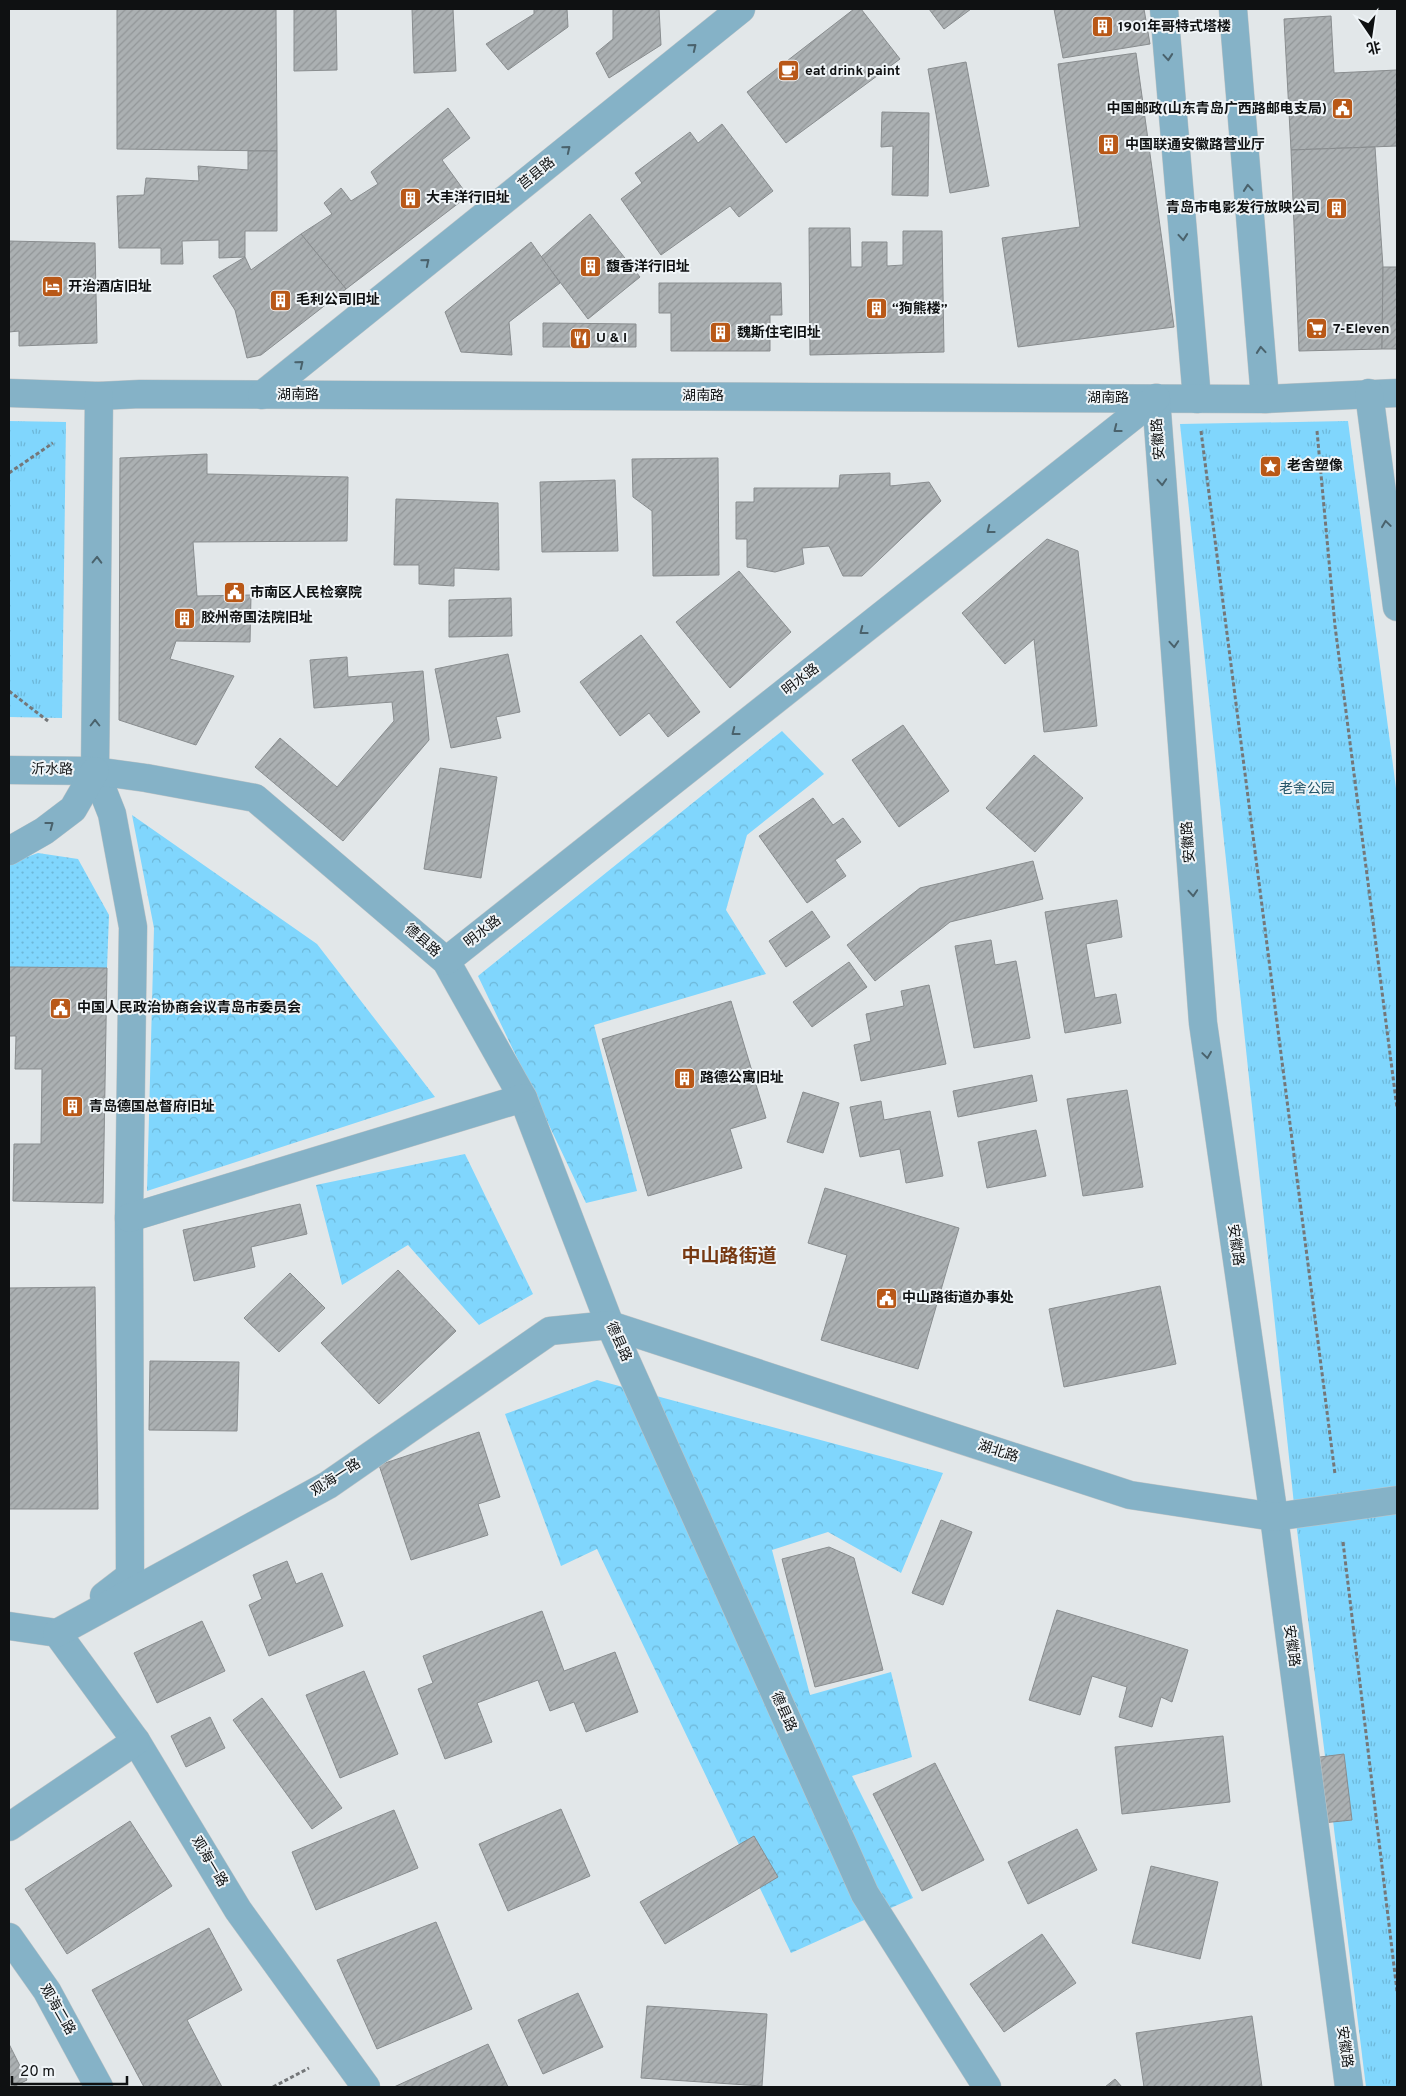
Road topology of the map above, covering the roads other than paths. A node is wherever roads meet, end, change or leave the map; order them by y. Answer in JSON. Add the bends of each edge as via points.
{"nodes":[{"id":1,"x":741,"y":9,"type":"edge"},
{"id":2,"x":1164,"y":9,"type":"edge"},
{"id":3,"x":1234,"y":9,"type":"edge"},
{"id":4,"x":9,"y":393,"type":"edge"},
{"id":5,"x":1369,"y":393,"type":"junction"},
{"id":6,"x":1397,"y":393,"type":"edge"},
{"id":7,"x":262,"y":395,"type":"junction"},
{"id":8,"x":99,"y":396,"type":"junction"},
{"id":9,"x":1156,"y":398,"type":"junction"},
{"id":10,"x":1197,"y":399,"type":"junction"},
{"id":11,"x":1265,"y":399,"type":"junction"},
{"id":12,"x":1397,"y":607,"type":"edge"},
{"id":13,"x":9,"y":770,"type":"edge"},
{"id":14,"x":95,"y":772,"type":"junction"},
{"id":15,"x":9,"y":851,"type":"edge"},
{"id":16,"x":446,"y":962,"type":"junction"},
{"id":17,"x":523,"y":1098,"type":"junction"},
{"id":18,"x":129,"y":1218,"type":"junction"},
{"id":19,"x":610,"y":1326,"type":"junction"},
{"id":20,"x":1397,"y":1500,"type":"edge"},
{"id":21,"x":1274,"y":1517,"type":"junction"},
{"id":22,"x":9,"y":1626,"type":"edge"},
{"id":23,"x":58,"y":1633,"type":"junction"},
{"id":24,"x":136,"y":1741,"type":"junction"},
{"id":25,"x":9,"y":1827,"type":"edge"},
{"id":26,"x":9,"y":1937,"type":"edge"},
{"id":27,"x":99,"y":2087,"type":"edge"},
{"id":28,"x":366,"y":2087,"type":"edge"},
{"id":29,"x":987,"y":2087,"type":"edge"},
{"id":30,"x":1349,"y":2087,"type":"edge"}],
"edges":[{"from":7,"to":1,"type":"street","name":"莒县路","one_way":true},
{"from":2,"to":10,"type":"street","one_way":true},
{"from":11,"to":3,"type":"street","one_way":true},
{"from":4,"to":8,"type":"street","name":"湖南路"},
{"from":5,"to":6,"type":"street","name":"湖南路"},
{"from":5,"to":11,"type":"street","name":"湖南路"},
{"from":12,"to":5,"type":"street","one_way":true},
{"from":7,"to":8,"type":"street","name":"湖南路"},
{"from":7,"to":9,"type":"street","name":"湖南路"},
{"from":14,"to":8,"type":"street","one_way":true},
{"from":9,"to":10,"type":"street","name":"湖南路"},
{"from":9,"to":16,"type":"street","name":"明水路","one_way":true},
{"from":9,"to":21,"type":"street","name":"安徽路","one_way":true,"via":[[1202,1023]]},
{"from":10,"to":11,"type":"street","name":"湖南路"},
{"from":13,"to":14,"type":"street","name":"沂水路"},
{"from":15,"to":14,"type":"street","one_way":true,"via":[[73,809]]},
{"from":14,"to":16,"type":"street","name":"德县路","via":[[255,798]]},
{"from":14,"to":18,"type":"street","via":[[112,814],[133,927]]},
{"from":16,"to":17,"type":"street","name":"德县路"},
{"from":17,"to":18,"type":"street"},
{"from":17,"to":19,"type":"street","name":"德县路"},
{"from":18,"to":23,"type":"street","via":[[130,1576]]},
{"from":19,"to":21,"type":"street","name":"湖北路","via":[[1130,1495]]},
{"from":19,"to":23,"type":"street","name":"观海一路","via":[[550,1331],[328,1485]]},
{"from":19,"to":29,"type":"street","name":"德县路","via":[[865,1894]]},
{"from":20,"to":21,"type":"street","name":"湖北路"},
{"from":21,"to":30,"type":"street","name":"安徽路"},
{"from":22,"to":23,"type":"street"},
{"from":23,"to":24,"type":"street","name":"观海一路"},
{"from":24,"to":25,"type":"street"},
{"from":24,"to":28,"type":"street","name":"观海一路","via":[[238,1910]]},
{"from":26,"to":27,"type":"street","name":"观海二路","via":[[47,1991]]}]}
